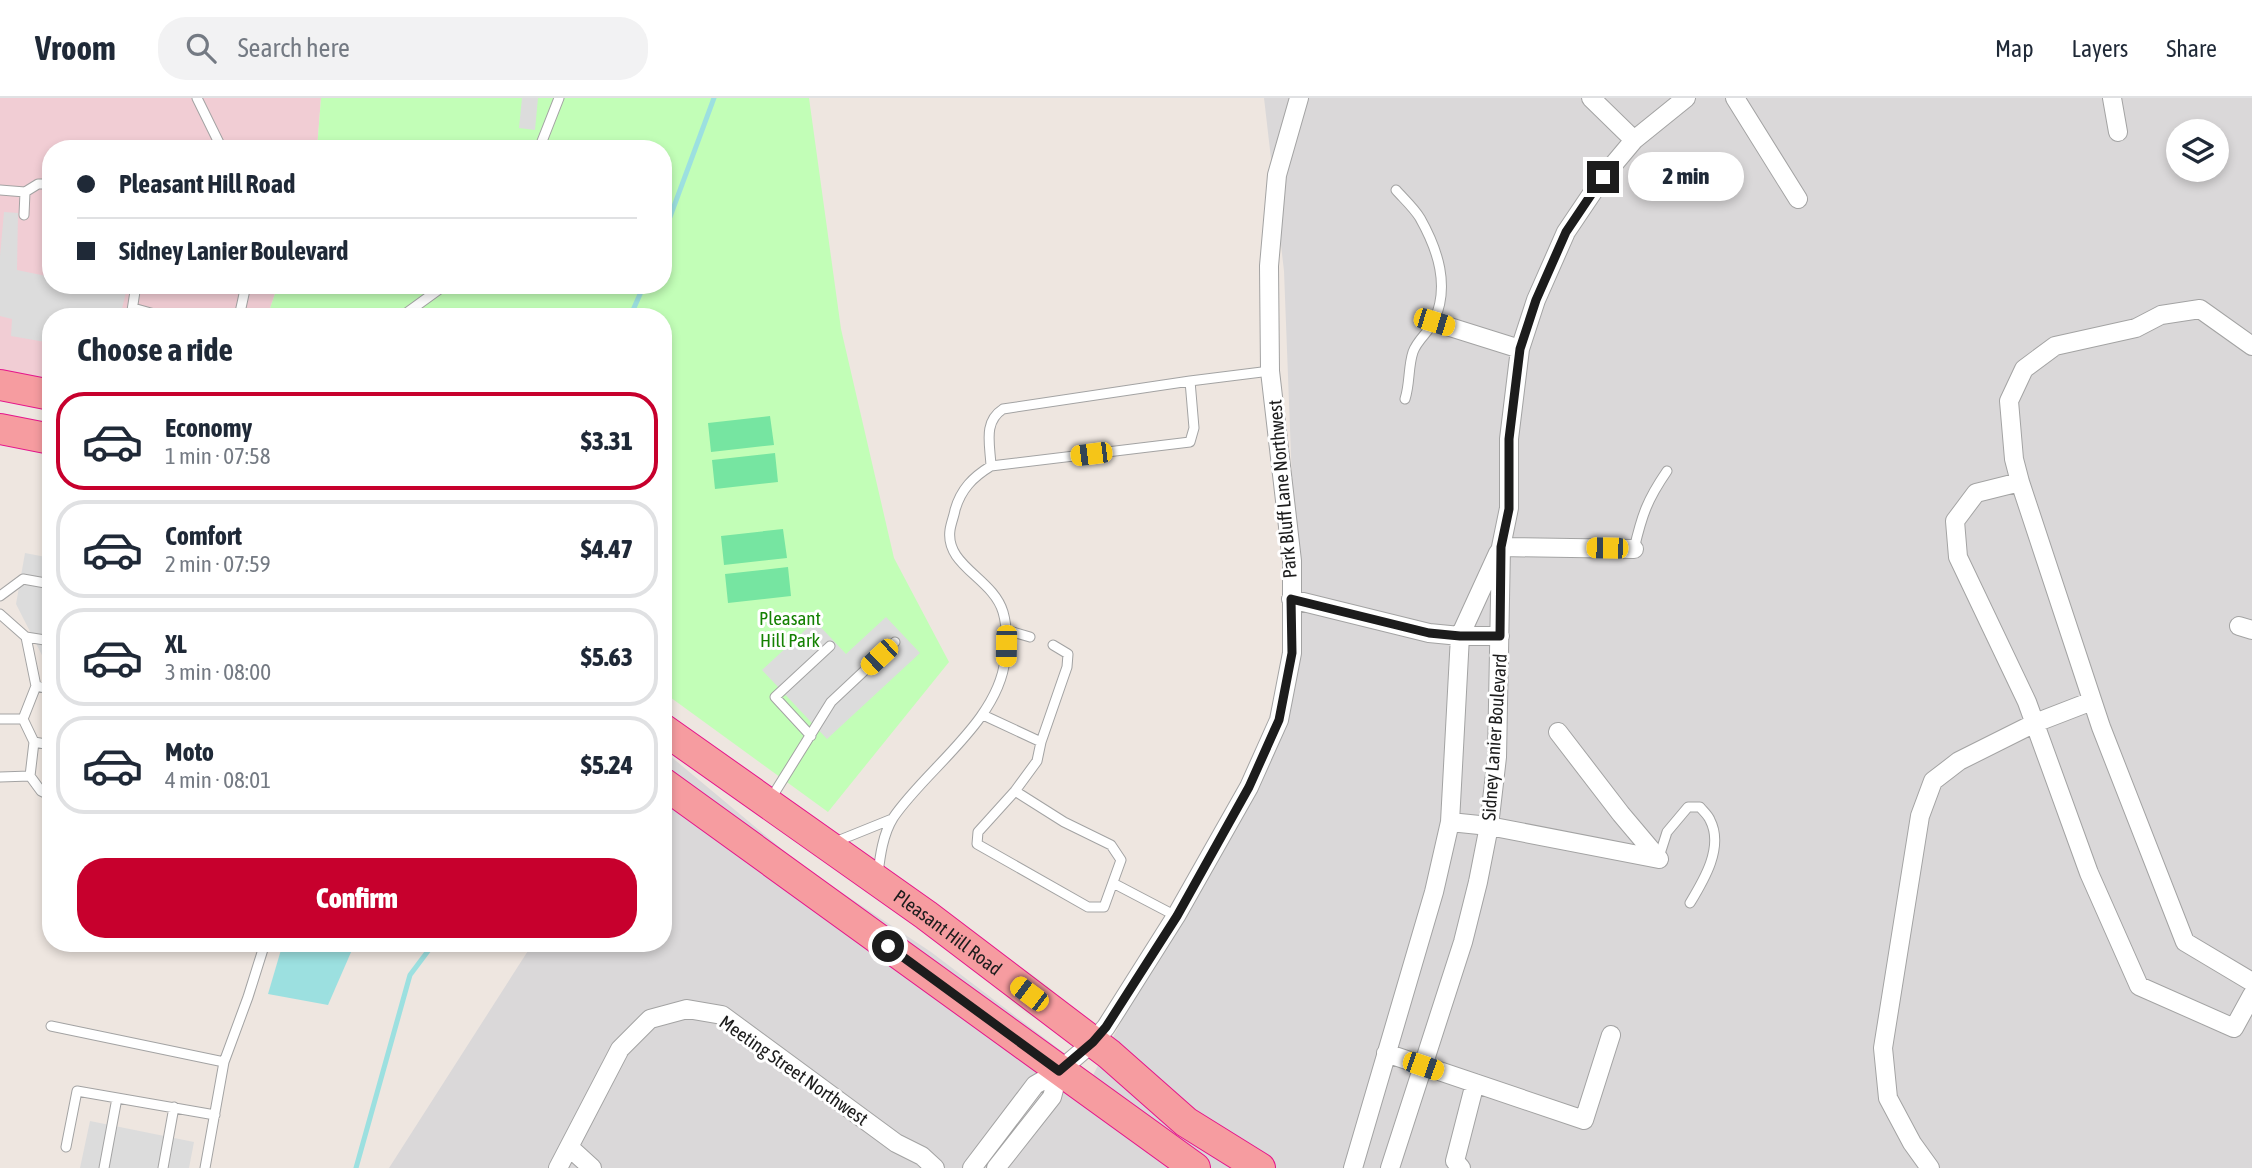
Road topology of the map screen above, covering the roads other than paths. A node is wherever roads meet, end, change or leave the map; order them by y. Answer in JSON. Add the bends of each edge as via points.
{"nodes":[{"id":1,"x":197,"y":98,"type":"edge"},
{"id":2,"x":559,"y":98,"type":"edge"},
{"id":3,"x":1299,"y":98,"type":"edge"},
{"id":4,"x":1591,"y":98,"type":"edge"},
{"id":5,"x":1686,"y":98,"type":"edge"},
{"id":6,"x":1735,"y":98,"type":"edge"},
{"id":7,"x":2112,"y":98,"type":"edge"},
{"id":8,"x":2118,"y":132,"type":"dead end"},
{"id":9,"x":218,"y":140,"type":"edge"},
{"id":10,"x":543,"y":140,"type":"edge"},
{"id":11,"x":1634,"y":140,"type":"junction"},
{"id":12,"x":42,"y":184,"type":"edge"},
{"id":13,"x":0,"y":190,"type":"edge"},
{"id":14,"x":1396,"y":190,"type":"dead end"},
{"id":15,"x":25,"y":192,"type":"junction"},
{"id":16,"x":1798,"y":199,"type":"dead end"},
{"id":17,"x":24,"y":215,"type":"dead end"},
{"id":18,"x":432,"y":294,"type":"edge"},
{"id":19,"x":413,"y":308,"type":"edge"},
{"id":20,"x":1434,"y":322,"type":"junction"},
{"id":21,"x":2252,"y":346,"type":"edge"},
{"id":22,"x":1520,"y":349,"type":"junction"},
{"id":23,"x":1270,"y":371,"type":"junction"},
{"id":24,"x":1191,"y":381,"type":"junction"},
{"id":25,"x":0,"y":385,"type":"edge"},
{"id":26,"x":42,"y":393,"type":"edge"},
{"id":27,"x":1405,"y":399,"type":"dead end"},
{"id":28,"x":0,"y":429,"type":"edge"},
{"id":29,"x":42,"y":437,"type":"edge"},
{"id":30,"x":991,"y":466,"type":"junction"},
{"id":31,"x":1667,"y":471,"type":"dead end"},
{"id":32,"x":2020,"y":482,"type":"junction"},
{"id":33,"x":1501,"y":547,"type":"junction"},
{"id":34,"x":1634,"y":549,"type":"joint"},
{"id":35,"x":42,"y":582,"type":"edge"},
{"id":36,"x":0,"y":596,"type":"edge"},
{"id":37,"x":1291,"y":599,"type":"junction"},
{"id":38,"x":0,"y":614,"type":"edge"},
{"id":39,"x":1006,"y":630,"type":"junction"},
{"id":40,"x":26,"y":636,"type":"junction"},
{"id":41,"x":1030,"y":636,"type":"dead end"},
{"id":42,"x":1460,"y":636,"type":"junction"},
{"id":43,"x":1500,"y":636,"type":"junction"},
{"id":44,"x":42,"y":639,"type":"edge"},
{"id":45,"x":895,"y":642,"type":"dead end"},
{"id":46,"x":1053,"y":645,"type":"dead end"},
{"id":47,"x":830,"y":646,"type":"dead end"},
{"id":48,"x":36,"y":687,"type":"junction"},
{"id":49,"x":42,"y":688,"type":"edge"},
{"id":50,"x":2092,"y":701,"type":"junction"},
{"id":51,"x":983,"y":715,"type":"junction"},
{"id":52,"x":0,"y":719,"type":"edge"},
{"id":53,"x":23,"y":719,"type":"junction"},
{"id":54,"x":2035,"y":723,"type":"junction"},
{"id":55,"x":1559,"y":732,"type":"dead end"},
{"id":56,"x":672,"y":735,"type":"edge"},
{"id":57,"x":811,"y":736,"type":"junction"},
{"id":58,"x":1041,"y":741,"type":"junction"},
{"id":59,"x":34,"y":742,"type":"junction"},
{"id":60,"x":42,"y":743,"type":"edge"},
{"id":61,"x":30,"y":776,"type":"junction"},
{"id":62,"x":0,"y":778,"type":"edge"},
{"id":63,"x":672,"y":790,"type":"edge"},
{"id":64,"x":1015,"y":791,"type":"junction"},
{"id":65,"x":42,"y":792,"type":"edge"},
{"id":66,"x":767,"y":804,"type":"junction"},
{"id":67,"x":892,"y":819,"type":"junction"},
{"id":68,"x":1450,"y":822,"type":"junction"},
{"id":69,"x":1489,"y":827,"type":"junction"},
{"id":70,"x":826,"y":845,"type":"junction"},
{"id":71,"x":1658,"y":859,"type":"junction"},
{"id":72,"x":877,"y":881,"type":"junction"},
{"id":73,"x":1113,"y":883,"type":"junction"},
{"id":74,"x":1690,"y":903,"type":"dead end"},
{"id":75,"x":1177,"y":916,"type":"junction"},
{"id":76,"x":262,"y":952,"type":"edge"},
{"id":77,"x":2252,"y":982,"type":"edge"},
{"id":78,"x":2252,"y":995,"type":"edge"},
{"id":79,"x":51,"y":1026,"type":"dead end"},
{"id":80,"x":1611,"y":1035,"type":"dead end"},
{"id":81,"x":1093,"y":1042,"type":"junction"},
{"id":82,"x":1386,"y":1053,"type":"junction"},
{"id":83,"x":224,"y":1062,"type":"junction"},
{"id":84,"x":1423,"y":1066,"type":"junction"},
{"id":85,"x":1059,"y":1071,"type":"junction"},
{"id":86,"x":1475,"y":1083,"type":"junction"},
{"id":87,"x":117,"y":1098,"type":"junction"},
{"id":88,"x":174,"y":1107,"type":"junction"},
{"id":89,"x":215,"y":1115,"type":"junction"},
{"id":90,"x":66,"y":1147,"type":"dead end"},
{"id":91,"x":569,"y":1147,"type":"junction"},
{"id":92,"x":104,"y":1168,"type":"edge"},
{"id":93,"x":163,"y":1168,"type":"edge"},
{"id":94,"x":205,"y":1168,"type":"edge"},
{"id":95,"x":558,"y":1168,"type":"edge"},
{"id":96,"x":592,"y":1168,"type":"edge"},
{"id":97,"x":935,"y":1168,"type":"edge"},
{"id":98,"x":972,"y":1168,"type":"edge"},
{"id":99,"x":996,"y":1168,"type":"edge"},
{"id":100,"x":1195,"y":1168,"type":"edge"},
{"id":101,"x":1260,"y":1168,"type":"edge"},
{"id":102,"x":1353,"y":1168,"type":"edge"},
{"id":103,"x":1390,"y":1168,"type":"edge"},
{"id":104,"x":1461,"y":1168,"type":"edge"},
{"id":105,"x":1930,"y":1168,"type":"edge"}],
"edges":[{"from":1,"to":9,"type":"lane"},
{"from":2,"to":10,"type":"lane"},
{"from":3,"to":23,"type":"street","name":"Park Bluff Lane Northwest","via":[[1277,175],[1269,266]]},
{"from":4,"to":11,"type":"street"},
{"from":5,"to":11,"type":"street","name":"Sidney Lanier Boulevard"},
{"from":6,"to":16,"type":"street"},
{"from":7,"to":8,"type":"street"},
{"from":11,"to":22,"type":"street","name":"Sidney Lanier Boulevard","via":[[1566,232]]},
{"from":12,"to":15,"type":"lane"},
{"from":13,"to":15,"type":"lane"},
{"from":14,"to":20,"type":"lane","via":[[1419,217],[1441,267],[1442,292]]},
{"from":15,"to":17,"type":"lane"},
{"from":18,"to":19,"type":"lane"},
{"from":20,"to":22,"type":"street"},
{"from":20,"to":27,"type":"lane","via":[[1412,355]]},
{"from":21,"to":32,"type":"street","via":[[2200,309],[2161,315],[2136,328],[2055,346],[2024,369],[2009,401]]},
{"from":22,"to":33,"type":"street","name":"Sidney Lanier Boulevard","via":[[1509,439],[1509,509]]},
{"from":23,"to":24,"type":"lane"},
{"from":23,"to":37,"type":"street","name":"Park Bluff Lane Northwest","via":[[1292,561]]},
{"from":24,"to":30,"type":"lane","via":[[1003,409],[989,426]]},
{"from":24,"to":30,"type":"lane","via":[[1194,428],[1190,442]]},
{"from":25,"to":26,"type":"highway"},
{"from":28,"to":29,"type":"highway"},
{"from":30,"to":39,"type":"lane","via":[[966,485],[949,532],[953,552],[1003,610]]},
{"from":31,"to":34,"type":"lane","via":[[1642,514]]},
{"from":32,"to":50,"type":"street"},
{"from":32,"to":54,"type":"street","via":[[1976,493],[1955,521],[1958,557]]},
{"from":33,"to":34,"type":"street"},
{"from":33,"to":42,"type":"street"},
{"from":33,"to":43,"type":"street","name":"Sidney Lanier Boulevard"},
{"from":35,"to":36,"type":"lane","via":[[23,579]]},
{"from":37,"to":42,"type":"street","via":[[1429,633]]},
{"from":37,"to":75,"type":"street","name":"Park Bluff Lane Northwest","via":[[1292,653],[1279,720],[1249,787]]},
{"from":38,"to":40,"type":"lane"},
{"from":39,"to":41,"type":"lane"},
{"from":39,"to":51,"type":"lane","via":[[1005,661]]},
{"from":40,"to":44,"type":"lane"},
{"from":40,"to":48,"type":"lane"},
{"from":42,"to":43,"type":"street"},
{"from":42,"to":68,"type":"street"},
{"from":43,"to":69,"type":"street","name":"Sidney Lanier Boulevard","via":[[1497,757]]},
{"from":45,"to":57,"type":"lane","via":[[831,702]]},
{"from":46,"to":58,"type":"lane","via":[[1068,654],[1067,667]]},
{"from":47,"to":57,"type":"lane","via":[[775,697]]},
{"from":48,"to":49,"type":"lane"},
{"from":48,"to":53,"type":"lane"},
{"from":50,"to":54,"type":"street"},
{"from":50,"to":77,"type":"street","via":[[2185,942]]},
{"from":51,"to":58,"type":"lane"},
{"from":51,"to":67,"type":"lane"},
{"from":52,"to":53,"type":"lane"},
{"from":53,"to":59,"type":"lane"},
{"from":54,"to":78,"type":"street","via":[[2089,873],[2139,986],[2234,1028]]},
{"from":54,"to":105,"type":"street","via":[[1959,761],[1933,780],[1920,816],[1883,1048],[1888,1098]]},
{"from":55,"to":71,"type":"street"},
{"from":56,"to":66,"type":"highway","name":"Pleasant Hill Road"},
{"from":57,"to":66,"type":"lane"},
{"from":58,"to":64,"type":"lane","via":[[1037,761]]},
{"from":59,"to":60,"type":"lane"},
{"from":59,"to":61,"type":"lane"},
{"from":61,"to":62,"type":"lane"},
{"from":61,"to":65,"type":"lane"},
{"from":63,"to":85,"type":"highway"},
{"from":64,"to":73,"type":"lane","via":[[1111,845],[1121,860]]},
{"from":64,"to":73,"type":"lane","via":[[978,832],[977,844],[1088,907],[1104,907]]},
{"from":66,"to":70,"type":"highway","name":"Pleasant Hill Road"},
{"from":67,"to":70,"type":"lane"},
{"from":67,"to":72,"type":"lane","via":[[880,853]]},
{"from":68,"to":69,"type":"street"},
{"from":68,"to":82,"type":"street"},
{"from":69,"to":71,"type":"street"},
{"from":69,"to":84,"type":"street","name":"Sidney Lanier Boulevard","via":[[1463,942]]},
{"from":70,"to":72,"type":"highway","name":"Pleasant Hill Road"},
{"from":71,"to":74,"type":"lane","via":[[1667,832],[1688,807],[1700,807],[1711,820],[1715,844],[1707,875]]},
{"from":72,"to":81,"type":"highway","name":"Pleasant Hill Road"},
{"from":73,"to":75,"type":"lane"},
{"from":75,"to":81,"type":"street","name":"Park Bluff Lane Northwest"},
{"from":76,"to":83,"type":"lane"},
{"from":79,"to":83,"type":"lane"},
{"from":80,"to":86,"type":"street","via":[[1584,1120]]},
{"from":81,"to":85,"type":"street","name":"Park Bluff Lane Northwest"},
{"from":81,"to":101,"type":"highway","name":"Pleasant Hill Road","via":[[1186,1122]]},
{"from":82,"to":84,"type":"street"},
{"from":82,"to":102,"type":"street"},
{"from":83,"to":89,"type":"lane"},
{"from":84,"to":86,"type":"street"},
{"from":84,"to":103,"type":"street","name":"Sidney Lanier Boulevard"},
{"from":85,"to":98,"type":"street","name":"Park Bluff Lane Northwest","via":[[1035,1085]]},
{"from":85,"to":99,"type":"street","via":[[1052,1097]]},
{"from":85,"to":100,"type":"highway"},
{"from":86,"to":104,"type":"street","via":[[1455,1161]]},
{"from":87,"to":88,"type":"lane"},
{"from":87,"to":90,"type":"lane","via":[[77,1091]]},
{"from":87,"to":92,"type":"lane"},
{"from":88,"to":89,"type":"lane"},
{"from":88,"to":93,"type":"lane"},
{"from":89,"to":94,"type":"lane"},
{"from":91,"to":95,"type":"street","name":"Meeting Street Northwest"},
{"from":91,"to":96,"type":"street"},
{"from":91,"to":97,"type":"street","name":"Meeting Street Northwest","via":[[620,1049],[650,1019],[687,1009],[722,1015]]}]}
